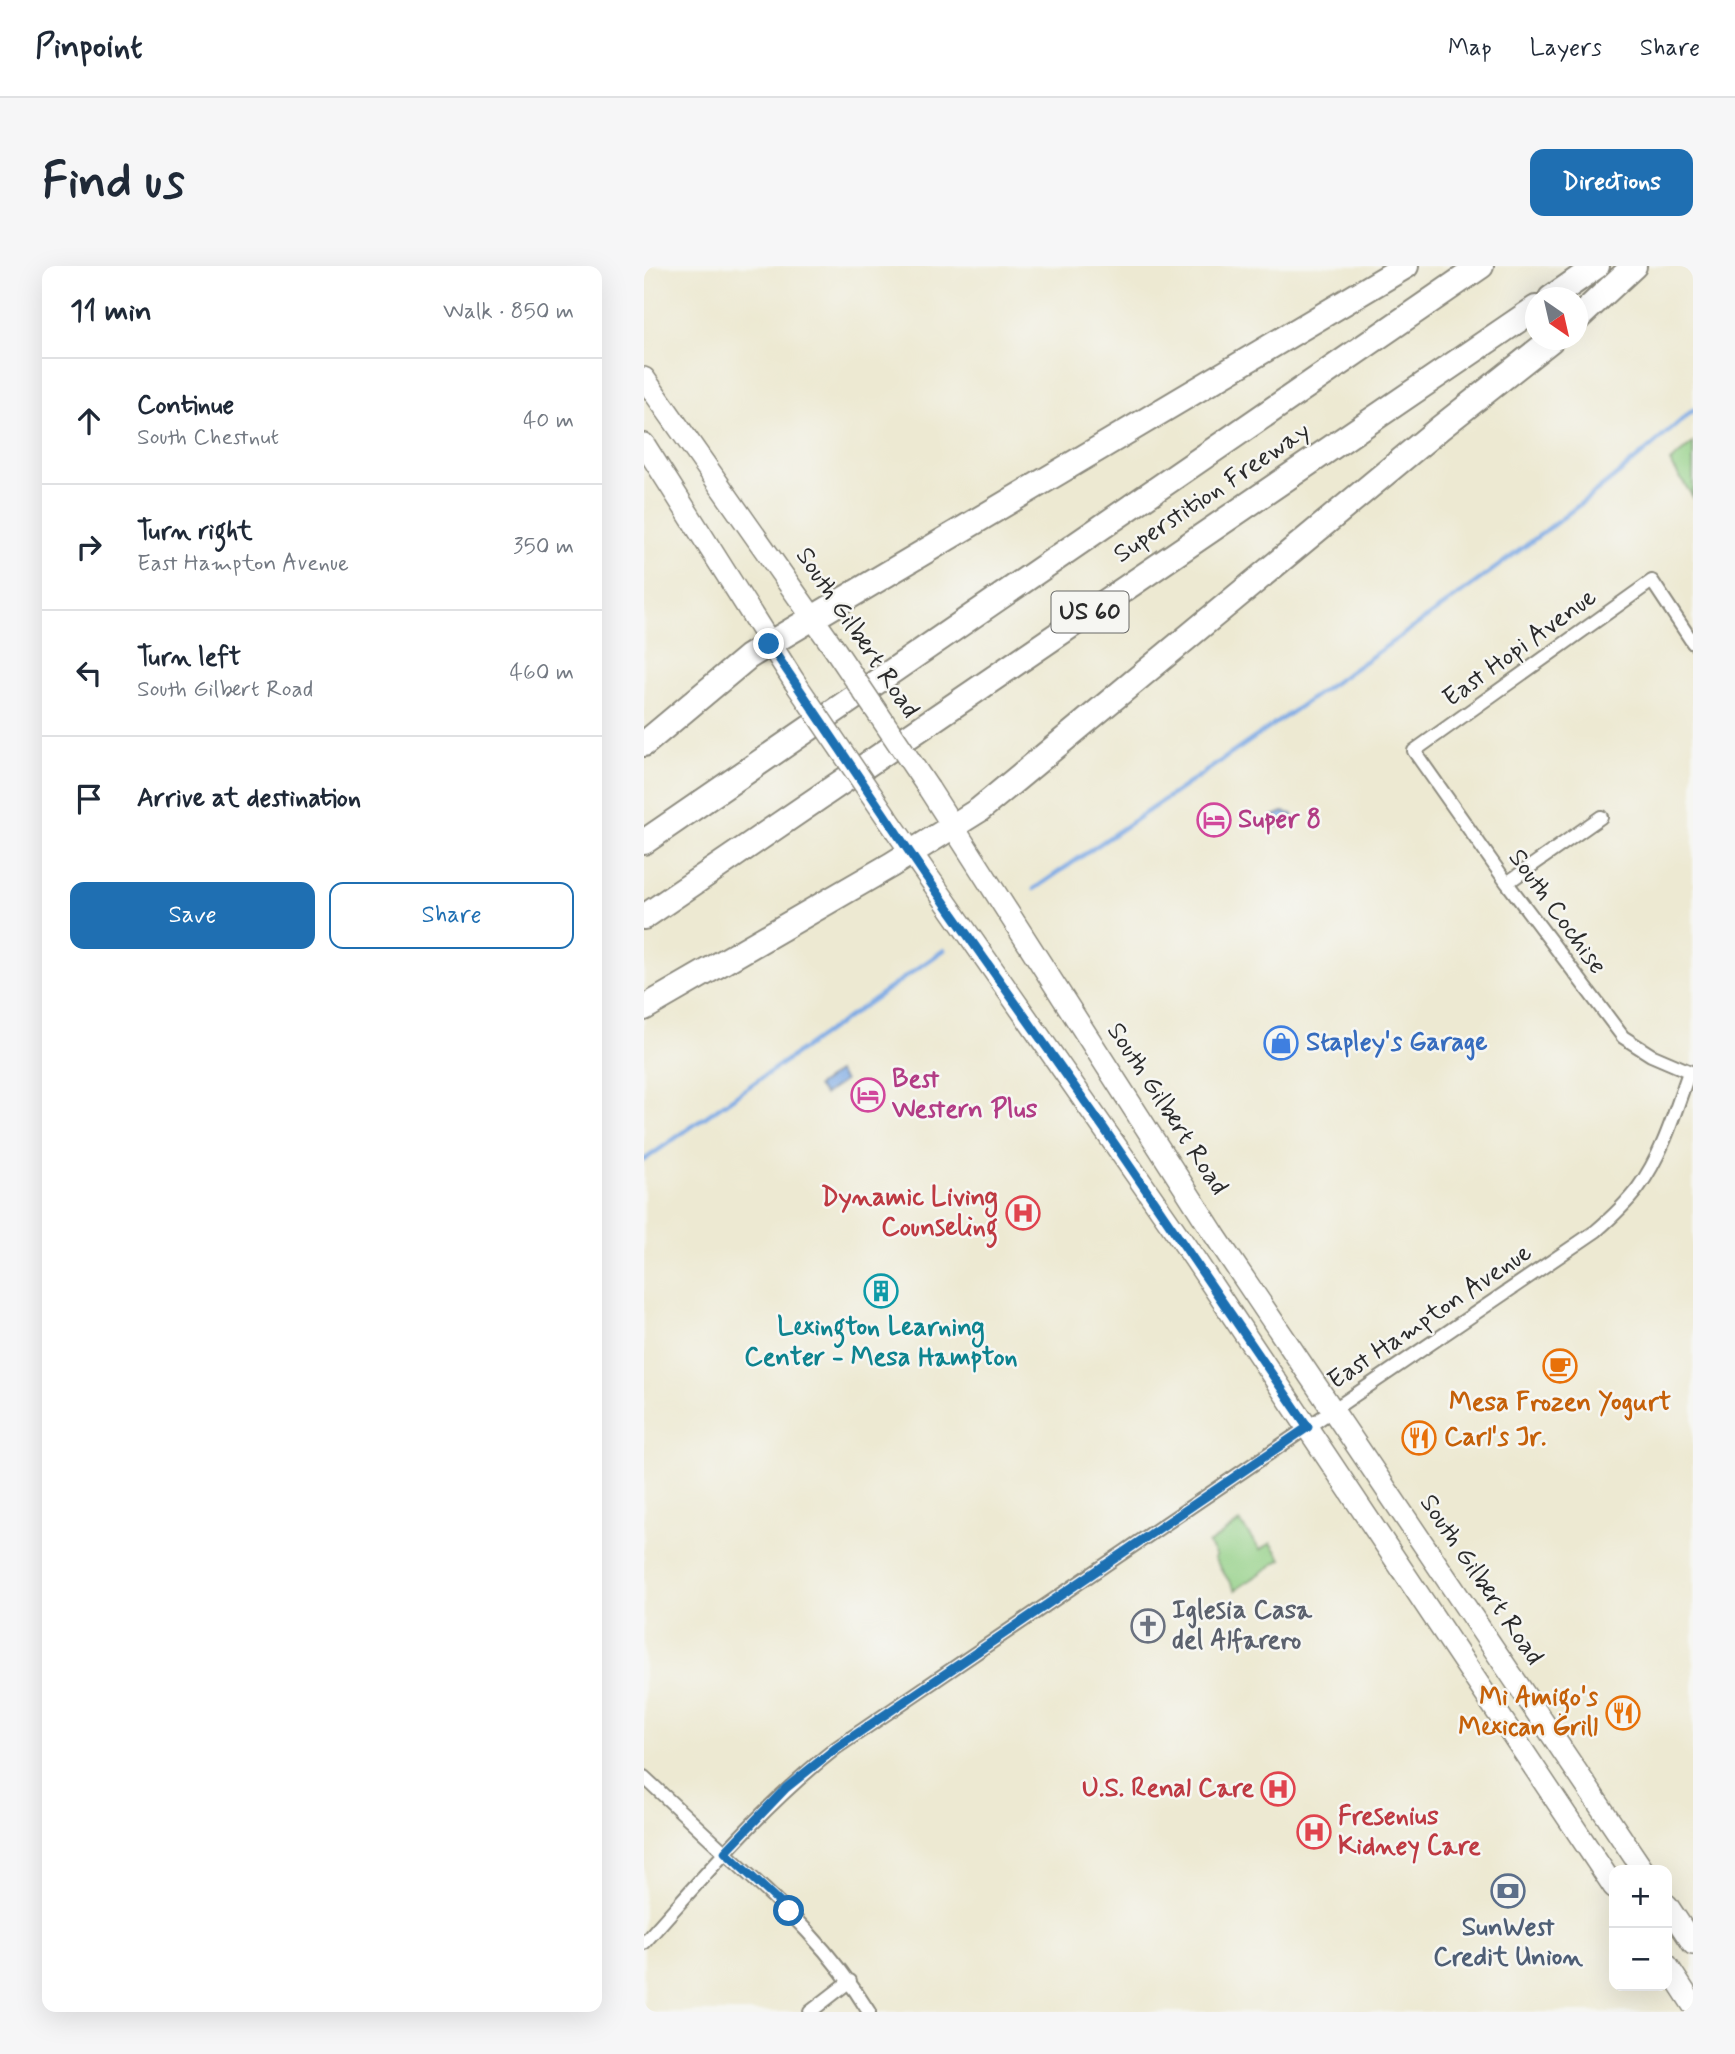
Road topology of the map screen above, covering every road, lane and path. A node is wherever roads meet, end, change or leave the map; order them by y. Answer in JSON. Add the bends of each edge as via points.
{"nodes":[{"id":1,"x":1406,"y":266,"type":"edge"},
{"id":2,"x":1481,"y":266,"type":"edge"},
{"id":3,"x":1597,"y":266,"type":"edge"},
{"id":4,"x":1634,"y":266,"type":"edge"},
{"id":5,"x":1566,"y":287,"type":"edge"},
{"id":6,"x":1588,"y":308,"type":"edge"},
{"id":7,"x":1525,"y":315,"type":"edge"},
{"id":8,"x":1538,"y":350,"type":"edge"},
{"id":9,"x":644,"y":378,"type":"edge"},
{"id":10,"x":644,"y":444,"type":"edge"},
{"id":11,"x":813,"y":617,"type":"junction"},
{"id":12,"x":1693,"y":643,"type":"edge"},
{"id":13,"x":769,"y":644,"type":"junction"},
{"id":14,"x":644,"y":744,"type":"edge"},
{"id":15,"x":1414,"y":751,"type":"joint"},
{"id":16,"x":1601,"y":817,"type":"dead end"},
{"id":17,"x":953,"y":826,"type":"junction"},
{"id":18,"x":644,"y":842,"type":"edge"},
{"id":19,"x":910,"y":853,"type":"junction"},
{"id":20,"x":1507,"y":883,"type":"junction"},
{"id":21,"x":644,"y":917,"type":"edge"},
{"id":22,"x":644,"y":1008,"type":"edge"},
{"id":23,"x":1691,"y":1073,"type":"edge"},
{"id":24,"x":1333,"y":1411,"type":"junction"},
{"id":25,"x":1308,"y":1427,"type":"junction"},
{"id":26,"x":644,"y":1777,"type":"edge"},
{"id":27,"x":725,"y":1852,"type":"junction"},
{"id":28,"x":1640,"y":1865,"type":"edge"},
{"id":29,"x":1609,"y":1878,"type":"edge"},
{"id":30,"x":1672,"y":1912,"type":"edge"},
{"id":31,"x":644,"y":1943,"type":"edge"},
{"id":32,"x":1693,"y":1944,"type":"edge"},
{"id":33,"x":1672,"y":1973,"type":"edge"},
{"id":34,"x":850,"y":1981,"type":"junction"},
{"id":35,"x":1693,"y":2005,"type":"edge"},
{"id":36,"x":810,"y":2012,"type":"edge"},
{"id":37,"x":869,"y":2012,"type":"edge"}],
"edges":[{"from":1,"to":11,"type":"highway"},
{"from":2,"to":18,"type":"highway","name":"Superstition Freeway","number":"US 60"},
{"from":3,"to":5,"type":"highway"},
{"from":4,"to":6,"type":"highway"},
{"from":7,"to":21,"type":"highway","name":"Superstition Freeway","number":"US 60"},
{"from":8,"to":17,"type":"highway","via":[[979,810]]},
{"from":9,"to":11,"type":"main road","name":"South Gilbert Road"},
{"from":10,"to":13,"type":"main road"},
{"from":11,"to":13,"type":"highway"},
{"from":11,"to":17,"type":"main road","name":"South Gilbert Road","bridge":true},
{"from":12,"to":15,"type":"street","name":"East Hopi Avenue","via":[[1652,581]]},
{"from":13,"to":14,"type":"highway"},
{"from":13,"to":19,"type":"main road","bridge":true},
{"from":15,"to":20,"type":"street","name":"South Cochise"},
{"from":16,"to":20,"type":"street"},
{"from":17,"to":19,"type":"highway"},
{"from":17,"to":24,"type":"main road","name":"South Gilbert Road"},
{"from":19,"to":22,"type":"highway"},
{"from":19,"to":25,"type":"main road"},
{"from":20,"to":23,"type":"street","name":"South Cochise","via":[[1623,1037]]},
{"from":23,"to":24,"type":"street","name":"East Hampton Avenue","via":[[1653,1163],[1617,1212],[1578,1244]]},
{"from":24,"to":25,"type":"street","name":"East Hampton Avenue"},
{"from":24,"to":28,"type":"main road","name":"South Gilbert Road"},
{"from":25,"to":27,"type":"street","name":"East Hampton Avenue","via":[[836,1748],[786,1788]]},
{"from":25,"to":29,"type":"main road"},
{"from":26,"to":27,"type":"street"},
{"from":27,"to":31,"type":"street","name":"East Hampton Avenue"},
{"from":27,"to":34,"type":"street","via":[[797,1920]]},
{"from":30,"to":32,"type":"main road"},
{"from":33,"to":35,"type":"main road"},
{"from":34,"to":36,"type":"street"},
{"from":34,"to":37,"type":"street"}]}
